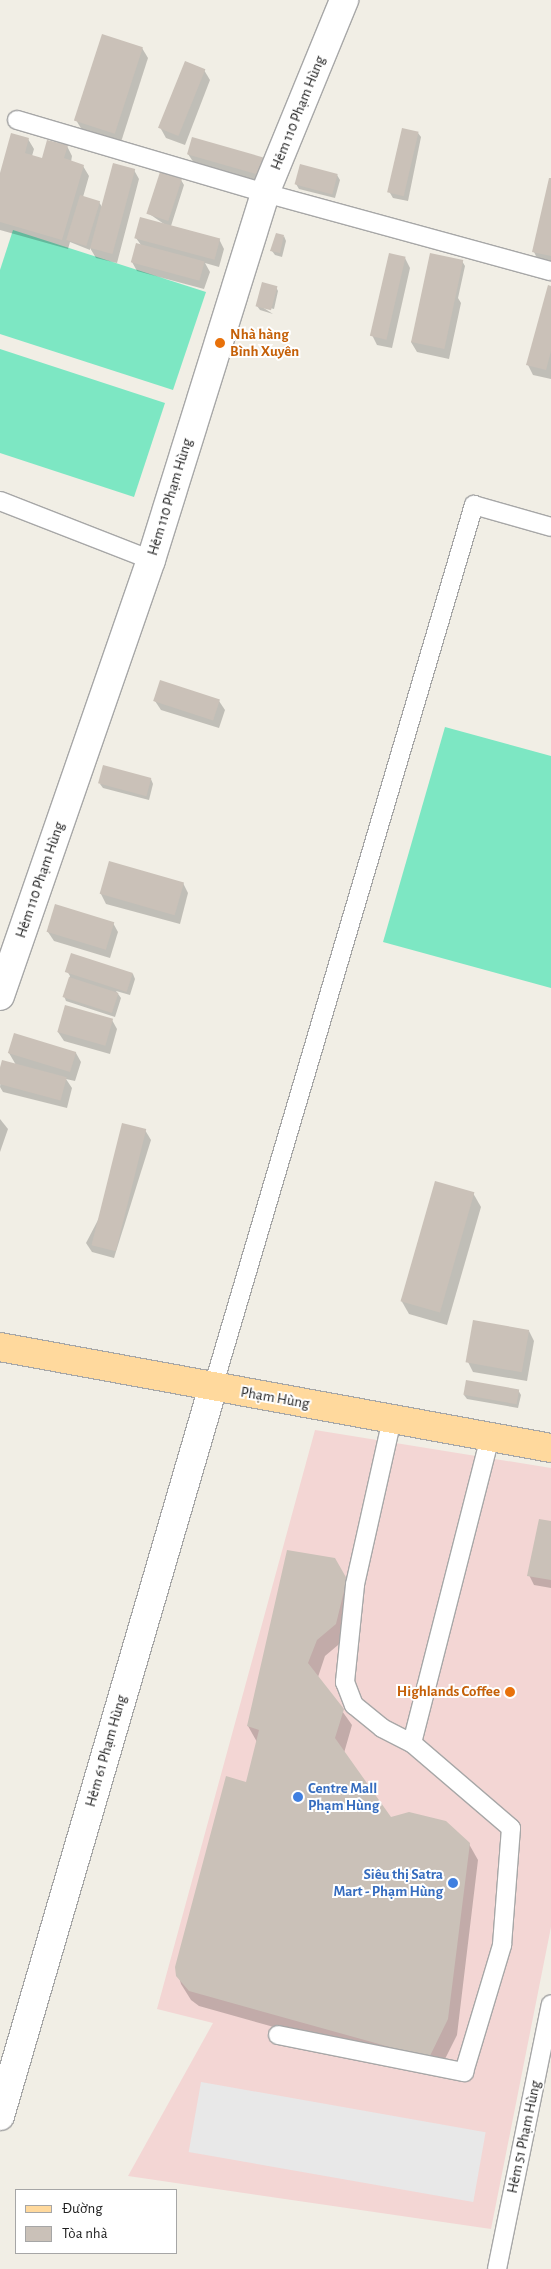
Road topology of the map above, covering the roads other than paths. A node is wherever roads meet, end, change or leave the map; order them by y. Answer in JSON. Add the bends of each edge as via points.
{"nodes":[{"id":1,"x":344,"y":0,"type":"edge"},
{"id":2,"x":17,"y":120,"type":"dead end"},
{"id":3,"x":265,"y":193,"type":"junction"},
{"id":4,"x":551,"y":271,"type":"edge"},
{"id":5,"x":0,"y":501,"type":"edge"},
{"id":6,"x":551,"y":527,"type":"edge"},
{"id":7,"x":151,"y":560,"type":"junction"},
{"id":8,"x":0,"y":996,"type":"edge"},
{"id":9,"x":0,"y":1347,"type":"edge"},
{"id":10,"x":213,"y":1387,"type":"junction"},
{"id":11,"x":392,"y":1419,"type":"junction"},
{"id":12,"x":490,"y":1437,"type":"junction"},
{"id":13,"x":551,"y":1448,"type":"edge"},
{"id":14,"x":412,"y":1743,"type":"junction"},
{"id":15,"x":551,"y":2004,"type":"edge"},
{"id":16,"x":278,"y":2035,"type":"dead end"},
{"id":17,"x":0,"y":2116,"type":"edge"},
{"id":18,"x":497,"y":2269,"type":"edge"}],
"edges":[{"from":1,"to":3,"type":"street","name":"Hẻm 110 Phạm Hùng"},
{"from":2,"to":3,"type":"lane"},
{"from":3,"to":4,"type":"lane"},
{"from":3,"to":7,"type":"street","name":"Hẻm 110 Phạm Hùng"},
{"from":5,"to":7,"type":"lane"},
{"from":6,"to":10,"type":"lane","via":[[474,505]]},
{"from":7,"to":8,"type":"street","name":"Hẻm 110 Phạm Hùng"},
{"from":9,"to":10,"type":"main road","name":"Phạm Hùng"},
{"from":10,"to":11,"type":"main road","name":"Phạm Hùng"},
{"from":10,"to":17,"type":"street","name":"Hẻm 61 Phạm Hùng"},
{"from":11,"to":12,"type":"main road","name":"Phạm Hùng"},
{"from":11,"to":14,"type":"lane","via":[[355,1585],[345,1682],[354,1705],[382,1728]]},
{"from":12,"to":13,"type":"main road","name":"Phạm Hùng"},
{"from":12,"to":14,"type":"lane"},
{"from":14,"to":16,"type":"lane","via":[[511,1828],[502,1945],[464,2072]]},
{"from":15,"to":18,"type":"lane","name":"Hẻm 51 Phạm Hùng"}]}
